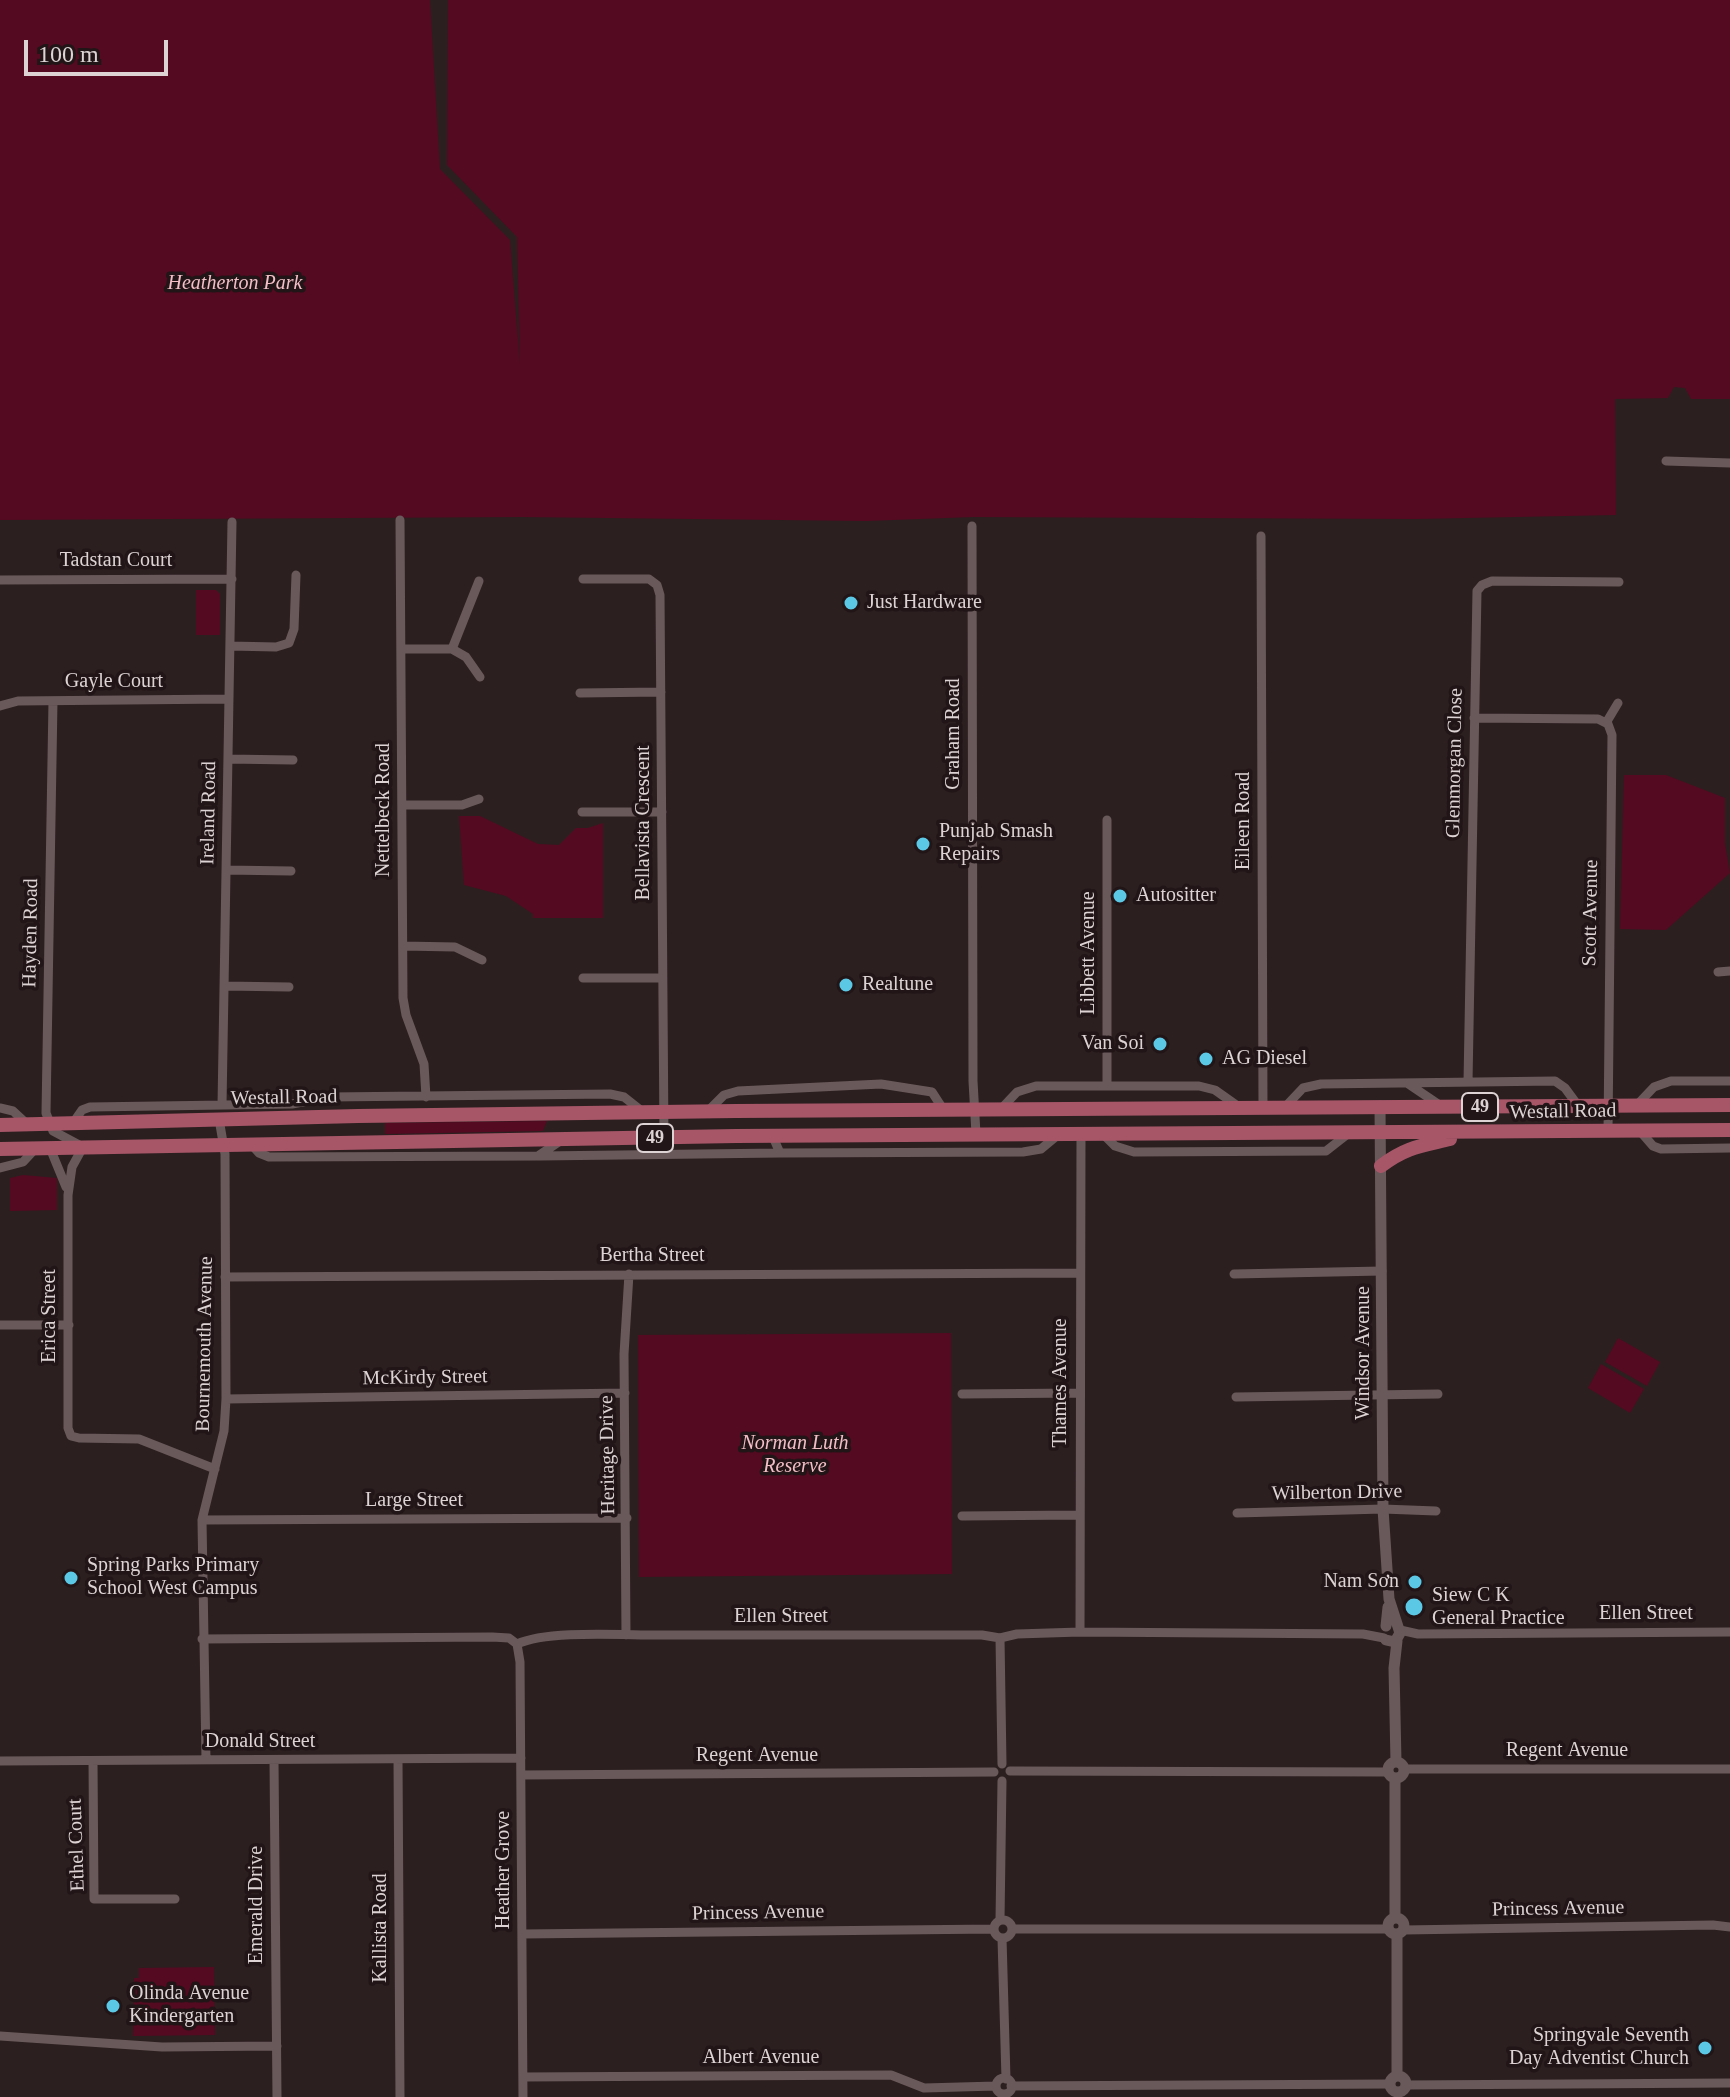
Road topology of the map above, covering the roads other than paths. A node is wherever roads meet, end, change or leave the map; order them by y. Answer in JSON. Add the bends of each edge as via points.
{"nodes":[{"id":1,"x":1666,"y":461,"type":"dead end"},
{"id":2,"x":1730,"y":463,"type":"edge"},
{"id":3,"x":400,"y":520,"type":"dead end"},
{"id":4,"x":232,"y":522,"type":"dead end"},
{"id":5,"x":972,"y":526,"type":"dead end"},
{"id":6,"x":1261,"y":536,"type":"dead end"},
{"id":7,"x":296,"y":575,"type":"dead end"},
{"id":8,"x":232,"y":579,"type":"junction"},
{"id":9,"x":583,"y":579,"type":"dead end"},
{"id":10,"x":0,"y":580,"type":"edge"},
{"id":11,"x":479,"y":581,"type":"dead end"},
{"id":12,"x":1619,"y":582,"type":"dead end"},
{"id":13,"x":230,"y":646,"type":"junction"},
{"id":14,"x":401,"y":649,"type":"junction"},
{"id":15,"x":452,"y":649,"type":"junction"},
{"id":16,"x":480,"y":677,"type":"dead end"},
{"id":17,"x":661,"y":692,"type":"junction"},
{"id":18,"x":580,"y":693,"type":"dead end"},
{"id":19,"x":229,"y":699,"type":"junction"},
{"id":20,"x":53,"y":701,"type":"junction"},
{"id":21,"x":1618,"y":703,"type":"dead end"},
{"id":22,"x":0,"y":706,"type":"edge"},
{"id":23,"x":1474,"y":718,"type":"junction"},
{"id":24,"x":1606,"y":723,"type":"junction"},
{"id":25,"x":228,"y":759,"type":"junction"},
{"id":26,"x":293,"y":760,"type":"dead end"},
{"id":27,"x":479,"y":799,"type":"dead end"},
{"id":28,"x":402,"y":805,"type":"junction"},
{"id":29,"x":582,"y":812,"type":"dead end"},
{"id":30,"x":662,"y":812,"type":"junction"},
{"id":31,"x":1107,"y":820,"type":"dead end"},
{"id":32,"x":226,"y":870,"type":"junction"},
{"id":33,"x":291,"y":871,"type":"dead end"},
{"id":34,"x":403,"y":946,"type":"junction"},
{"id":35,"x":482,"y":960,"type":"dead end"},
{"id":36,"x":1730,"y":971,"type":"edge"},
{"id":37,"x":1718,"y":972,"type":"dead end"},
{"id":38,"x":583,"y":978,"type":"dead end"},
{"id":39,"x":662,"y":978,"type":"junction"},
{"id":40,"x":225,"y":986,"type":"junction"},
{"id":41,"x":289,"y":987,"type":"dead end"},
{"id":42,"x":1730,"y":1081,"type":"edge"},
{"id":43,"x":1468,"y":1082,"type":"junction"},
{"id":44,"x":1407,"y":1083,"type":"junction"},
{"id":45,"x":1107,"y":1086,"type":"junction"},
{"id":46,"x":469,"y":1096,"type":"junction"},
{"id":47,"x":426,"y":1097,"type":"junction"},
{"id":48,"x":1006,"y":1103,"type":"junction"},
{"id":49,"x":1730,"y":1105,"type":"edge"},
{"id":50,"x":1286,"y":1106,"type":"junction"},
{"id":51,"x":1380,"y":1106,"type":"junction"},
{"id":52,"x":1441,"y":1106,"type":"junction"},
{"id":53,"x":1607,"y":1106,"type":"junction"},
{"id":54,"x":1636,"y":1106,"type":"junction"},
{"id":55,"x":1239,"y":1107,"type":"junction"},
{"id":56,"x":1263,"y":1107,"type":"junction"},
{"id":57,"x":1579,"y":1107,"type":"junction"},
{"id":58,"x":0,"y":1108,"type":"edge"},
{"id":59,"x":943,"y":1109,"type":"junction"},
{"id":60,"x":975,"y":1109,"type":"junction"},
{"id":61,"x":708,"y":1111,"type":"junction"},
{"id":62,"x":736,"y":1111,"type":"junction"},
{"id":63,"x":221,"y":1112,"type":"junction"},
{"id":64,"x":643,"y":1112,"type":"junction"},
{"id":65,"x":663,"y":1112,"type":"junction"},
{"id":66,"x":496,"y":1114,"type":"junction"},
{"id":67,"x":27,"y":1124,"type":"junction"},
{"id":68,"x":48,"y":1124,"type":"junction"},
{"id":69,"x":0,"y":1125,"type":"edge"},
{"id":70,"x":1730,"y":1130,"type":"edge"},
{"id":71,"x":1608,"y":1131,"type":"junction"},
{"id":72,"x":1640,"y":1131,"type":"junction"},
{"id":73,"x":1081,"y":1133,"type":"junction"},
{"id":74,"x":1349,"y":1133,"type":"junction"},
{"id":75,"x":1380,"y":1133,"type":"junction"},
{"id":76,"x":1474,"y":1133,"type":"junction"},
{"id":77,"x":976,"y":1134,"type":"junction"},
{"id":78,"x":1059,"y":1134,"type":"junction"},
{"id":79,"x":1103,"y":1134,"type":"junction"},
{"id":80,"x":736,"y":1136,"type":"junction"},
{"id":81,"x":773,"y":1137,"type":"junction"},
{"id":82,"x":664,"y":1138,"type":"junction"},
{"id":83,"x":563,"y":1139,"type":"junction"},
{"id":84,"x":224,"y":1143,"type":"junction"},
{"id":85,"x":250,"y":1143,"type":"junction"},
{"id":86,"x":83,"y":1147,"type":"junction"},
{"id":87,"x":43,"y":1148,"type":"junction"},
{"id":88,"x":1730,"y":1148,"type":"edge"},
{"id":89,"x":0,"y":1149,"type":"edge"},
{"id":90,"x":780,"y":1153,"type":"junction"},
{"id":91,"x":538,"y":1156,"type":"junction"},
{"id":92,"x":1381,"y":1166,"type":"junction"},
{"id":93,"x":0,"y":1168,"type":"edge"},
{"id":94,"x":68,"y":1195,"type":"junction"},
{"id":95,"x":1382,"y":1271,"type":"junction"},
{"id":96,"x":1079,"y":1273,"type":"junction"},
{"id":97,"x":629,"y":1274,"type":"junction"},
{"id":98,"x":1234,"y":1274,"type":"dead end"},
{"id":99,"x":225,"y":1277,"type":"junction"},
{"id":100,"x":0,"y":1325,"type":"edge"},
{"id":101,"x":69,"y":1325,"type":"junction"},
{"id":102,"x":625,"y":1393,"type":"junction"},
{"id":103,"x":1079,"y":1393,"type":"junction"},
{"id":104,"x":962,"y":1394,"type":"dead end"},
{"id":105,"x":1438,"y":1394,"type":"dead end"},
{"id":106,"x":1382,"y":1395,"type":"junction"},
{"id":107,"x":1236,"y":1397,"type":"dead end"},
{"id":108,"x":226,"y":1399,"type":"junction"},
{"id":109,"x":215,"y":1469,"type":"junction"},
{"id":110,"x":1383,"y":1509,"type":"junction"},
{"id":111,"x":1436,"y":1511,"type":"dead end"},
{"id":112,"x":1237,"y":1513,"type":"dead end"},
{"id":113,"x":1079,"y":1515,"type":"junction"},
{"id":114,"x":962,"y":1516,"type":"dead end"},
{"id":115,"x":627,"y":1518,"type":"junction"},
{"id":116,"x":202,"y":1520,"type":"junction"},
{"id":117,"x":1080,"y":1632,"type":"junction"},
{"id":118,"x":1730,"y":1632,"type":"edge"},
{"id":119,"x":1392,"y":1633,"type":"junction"},
{"id":120,"x":626,"y":1635,"type":"junction"},
{"id":121,"x":1000,"y":1638,"type":"junction"},
{"id":122,"x":202,"y":1639,"type":"junction"},
{"id":123,"x":517,"y":1644,"type":"junction"},
{"id":124,"x":521,"y":1758,"type":"junction"},
{"id":125,"x":398,"y":1759,"type":"junction"},
{"id":126,"x":206,"y":1760,"type":"junction"},
{"id":127,"x":274,"y":1760,"type":"junction"},
{"id":128,"x":0,"y":1761,"type":"edge"},
{"id":129,"x":93,"y":1761,"type":"junction"},
{"id":130,"x":1006,"y":1767,"type":"junction"},
{"id":131,"x":1730,"y":1769,"type":"edge"},
{"id":132,"x":1396,"y":1770,"type":"junction"},
{"id":133,"x":994,"y":1772,"type":"junction"},
{"id":134,"x":521,"y":1775,"type":"junction"},
{"id":135,"x":1002,"y":1781,"type":"junction"},
{"id":136,"x":175,"y":1899,"type":"dead end"},
{"id":137,"x":997,"y":1924,"type":"junction"},
{"id":138,"x":1730,"y":1924,"type":"edge"},
{"id":139,"x":1012,"y":1929,"type":"junction"},
{"id":140,"x":1396,"y":1931,"type":"junction"},
{"id":141,"x":522,"y":1934,"type":"junction"},
{"id":142,"x":1002,"y":1938,"type":"junction"},
{"id":143,"x":0,"y":2036,"type":"edge"},
{"id":144,"x":277,"y":2046,"type":"junction"},
{"id":145,"x":523,"y":2077,"type":"junction"},
{"id":146,"x":1730,"y":2083,"type":"edge"},
{"id":147,"x":1398,"y":2087,"type":"edge"},
{"id":148,"x":1007,"y":2089,"type":"edge"},
{"id":149,"x":277,"y":2097,"type":"edge"},
{"id":150,"x":400,"y":2097,"type":"edge"},
{"id":151,"x":523,"y":2097,"type":"edge"}],
"edges":[{"from":1,"to":2,"type":"street"},
{"from":3,"to":14,"type":"street","name":"Nettelbeck Road"},
{"from":4,"to":8,"type":"street","name":"Ireland Road"},
{"from":5,"to":60,"type":"street","name":"Graham Road"},
{"from":6,"to":56,"type":"street","name":"Eileen Road"},
{"from":7,"to":13,"type":"street","via":[[289,643]]},
{"from":8,"to":10,"type":"street","name":"Tadstan Court"},
{"from":8,"to":13,"type":"street","name":"Ireland Road"},
{"from":9,"to":17,"type":"street","name":"Bellavista Crescent","via":[[645,578],[657,585]]},
{"from":11,"to":15,"type":"street"},
{"from":12,"to":23,"type":"street","name":"Glenmorgan Close","via":[[1482,585],[1475,603]]},
{"from":13,"to":19,"type":"street","name":"Ireland Road"},
{"from":14,"to":15,"type":"street"},
{"from":14,"to":28,"type":"street","name":"Nettelbeck Road"},
{"from":15,"to":16,"type":"street","via":[[466,657]]},
{"from":17,"to":18,"type":"street"},
{"from":17,"to":30,"type":"street","name":"Bellavista Crescent"},
{"from":19,"to":20,"type":"street","name":"Gayle Court"},
{"from":19,"to":25,"type":"street","name":"Ireland Road"},
{"from":20,"to":22,"type":"street","name":"Gayle Court"},
{"from":20,"to":68,"type":"street","name":"Hayden Road"},
{"from":21,"to":24,"type":"street"},
{"from":23,"to":24,"type":"street"},
{"from":23,"to":43,"type":"street","name":"Glenmorgan Close"},
{"from":24,"to":53,"type":"street","name":"Scott Avenue","via":[[1612,735]]},
{"from":25,"to":26,"type":"street"},
{"from":25,"to":32,"type":"street","name":"Ireland Road"},
{"from":27,"to":28,"type":"street","via":[[462,805]]},
{"from":28,"to":34,"type":"street","name":"Nettelbeck Road"},
{"from":29,"to":30,"type":"street"},
{"from":30,"to":39,"type":"street","name":"Bellavista Crescent"},
{"from":31,"to":45,"type":"street","name":"Libbett Avenue"},
{"from":32,"to":33,"type":"street"},
{"from":32,"to":40,"type":"street","name":"Ireland Road"},
{"from":34,"to":35,"type":"street","via":[[455,947]]},
{"from":34,"to":47,"type":"street","name":"Nettelbeck Road","via":[[405,1007],[424,1064]]},
{"from":36,"to":37,"type":"street"},
{"from":38,"to":39,"type":"street"},
{"from":39,"to":65,"type":"street","name":"Bellavista Crescent"},
{"from":40,"to":41,"type":"street"},
{"from":40,"to":63,"type":"street","name":"Ireland Road"},
{"from":42,"to":54,"type":"street","via":[[1671,1081],[1654,1087]]},
{"from":43,"to":44,"type":"street","name":"Westall Road"},
{"from":43,"to":57,"type":"street","name":"Westall Road","via":[[1555,1081]]},
{"from":44,"to":50,"type":"street","name":"Westall Road","via":[[1321,1084],[1303,1088]]},
{"from":44,"to":52,"type":"street"},
{"from":45,"to":48,"type":"street","name":"Westall Road","via":[[1036,1086],[1017,1092]]},
{"from":45,"to":55,"type":"street","name":"Westall Road","via":[[1199,1086]]},
{"from":46,"to":47,"type":"street","name":"Westall Road"},
{"from":46,"to":64,"type":"street","name":"Westall Road","via":[[610,1094],[624,1097]]},
{"from":46,"to":66,"type":"street"},
{"from":47,"to":63,"type":"street","name":"Westall Road","via":[[329,1097]]},
{"from":48,"to":55,"type":"main road","name":"Westall Road","number":"49"},
{"from":48,"to":60,"type":"main road","name":"Westall Road","number":"49"},
{"from":49,"to":54,"type":"main road","name":"Westall Road","number":"49"},
{"from":50,"to":51,"type":"main road","name":"Westall Road","number":"49"},
{"from":50,"to":56,"type":"main road","name":"Westall Road","number":"49"},
{"from":51,"to":52,"type":"main road","name":"Westall Road","number":"49"},
{"from":51,"to":75,"type":"street","name":"Windsor Avenue"},
{"from":52,"to":57,"type":"main road","name":"Westall Road","number":"49"},
{"from":53,"to":54,"type":"main road","name":"Westall Road","number":"49"},
{"from":53,"to":57,"type":"main road","name":"Westall Road","number":"49"},
{"from":53,"to":71,"type":"street","name":"Scott Avenue"},
{"from":55,"to":56,"type":"main road","name":"Westall Road","number":"49"},
{"from":58,"to":67,"type":"street","via":[[13,1111]]},
{"from":59,"to":60,"type":"main road","name":"Westall Road","number":"49"},
{"from":59,"to":61,"type":"street","via":[[932,1092],[881,1084],[738,1091],[724,1095]]},
{"from":59,"to":62,"type":"main road","name":"Westall Road","number":"49"},
{"from":60,"to":77,"type":"street","name":"Graham Road"},
{"from":61,"to":62,"type":"main road","name":"Westall Road","number":"49"},
{"from":61,"to":65,"type":"main road","name":"Westall Road","number":"49"},
{"from":62,"to":80,"type":"main road"},
{"from":63,"to":66,"type":"main road","name":"Westall Road","number":"49"},
{"from":63,"to":68,"type":"main road","name":"Westall Road","number":"49"},
{"from":63,"to":84,"type":"street","name":"Bournemouth Avenue"},
{"from":64,"to":65,"type":"main road","name":"Westall Road","number":"49"},
{"from":64,"to":66,"type":"main road","name":"Westall Road","number":"49"},
{"from":65,"to":82,"type":"street","name":"Bellavista Crescent"},
{"from":67,"to":68,"type":"main road","name":"Westall Road","number":"49"},
{"from":67,"to":69,"type":"main road","name":"Westall Road","number":"49"},
{"from":68,"to":86,"type":"street","via":[[57,1135]]},
{"from":70,"to":72,"type":"main road","name":"Westall Road","number":"49"},
{"from":71,"to":72,"type":"main road","name":"Westall Road","number":"49"},
{"from":71,"to":76,"type":"main road","name":"Westall Road","number":"49"},
{"from":72,"to":88,"type":"street","via":[[1661,1149]]},
{"from":73,"to":78,"type":"main road","name":"Westall Road","number":"49"},
{"from":73,"to":79,"type":"main road","name":"Westall Road","number":"49"},
{"from":73,"to":96,"type":"street","name":"Thames Avenue"},
{"from":74,"to":75,"type":"main road","name":"Westall Road","number":"49"},
{"from":74,"to":79,"type":"main road","name":"Westall Road","number":"49"},
{"from":74,"to":79,"type":"street","name":"Westall Road","via":[[1326,1151],[1134,1152],[1115,1146]]},
{"from":75,"to":76,"type":"main road","name":"Westall Road","number":"49"},
{"from":75,"to":92,"type":"street","name":"Windsor Avenue"},
{"from":76,"to":92,"type":"main road","via":[[1413,1146]]},
{"from":77,"to":78,"type":"main road","name":"Westall Road","number":"49"},
{"from":77,"to":81,"type":"main road","name":"Westall Road","number":"49"},
{"from":78,"to":90,"type":"street","name":"Westall Road","via":[[1041,1149],[1023,1152]]},
{"from":80,"to":81,"type":"main road","name":"Westall Road","number":"49"},
{"from":80,"to":82,"type":"main road","name":"Westall Road","number":"49"},
{"from":81,"to":90,"type":"street"},
{"from":82,"to":83,"type":"main road","name":"Westall Road","number":"49"},
{"from":83,"to":85,"type":"main road","name":"Westall Road","number":"49"},
{"from":83,"to":91,"type":"street"},
{"from":84,"to":85,"type":"main road","name":"Westall Road","number":"49"},
{"from":84,"to":86,"type":"main road","name":"Westall Road","number":"49"},
{"from":84,"to":99,"type":"street","name":"Bournemouth Avenue"},
{"from":85,"to":91,"type":"street","name":"Westall Road","via":[[269,1157]]},
{"from":86,"to":87,"type":"main road","name":"Westall Road","number":"49"},
{"from":86,"to":94,"type":"street","name":"Erica Street","via":[[72,1167]]},
{"from":87,"to":89,"type":"main road","name":"Westall Road","number":"49"},
{"from":87,"to":93,"type":"street","name":"Westall Road","via":[[23,1162]]},
{"from":87,"to":94,"type":"street","name":"Erica Street","via":[[60,1168]]},
{"from":90,"to":91,"type":"street","name":"Westall Road"},
{"from":92,"to":95,"type":"street","name":"Windsor Avenue"},
{"from":94,"to":101,"type":"street","name":"Erica Street"},
{"from":95,"to":98,"type":"street"},
{"from":95,"to":106,"type":"street","name":"Windsor Avenue"},
{"from":96,"to":97,"type":"street","name":"Bertha Street"},
{"from":96,"to":103,"type":"street","name":"Thames Avenue"},
{"from":97,"to":99,"type":"street","name":"Bertha Street"},
{"from":97,"to":102,"type":"street","name":"Heritage Drive"},
{"from":99,"to":108,"type":"street","name":"Bournemouth Avenue"},
{"from":100,"to":101,"type":"street"},
{"from":101,"to":109,"type":"street","name":"Erica Street","via":[[71,1436],[139,1439]]},
{"from":102,"to":108,"type":"street","name":"McKirdy Street"},
{"from":102,"to":115,"type":"street","name":"Heritage Drive"},
{"from":103,"to":104,"type":"street"},
{"from":103,"to":113,"type":"street","name":"Thames Avenue"},
{"from":105,"to":106,"type":"street"},
{"from":106,"to":107,"type":"street"},
{"from":106,"to":110,"type":"street","name":"Windsor Avenue"},
{"from":108,"to":109,"type":"street","name":"Bournemouth Avenue"},
{"from":109,"to":116,"type":"street","name":"Bournemouth Avenue"},
{"from":110,"to":111,"type":"street","name":"Wilberton Drive"},
{"from":110,"to":112,"type":"street","name":"Wilberton Drive"},
{"from":110,"to":119,"type":"street","name":"Windsor Avenue"},
{"from":113,"to":114,"type":"street"},
{"from":113,"to":117,"type":"street","name":"Thames Avenue"},
{"from":115,"to":116,"type":"street","name":"Large Street"},
{"from":115,"to":120,"type":"street","name":"Heritage Drive"},
{"from":116,"to":122,"type":"street","name":"Bournemouth Avenue"},
{"from":117,"to":119,"type":"street","name":"Ellen Street"},
{"from":117,"to":121,"type":"street","name":"Ellen Street"},
{"from":118,"to":119,"type":"street","name":"Ellen Street"},
{"from":119,"to":132,"type":"street","name":"Windsor Avenue"},
{"from":120,"to":121,"type":"street","name":"Ellen Street"},
{"from":120,"to":123,"type":"street","name":"Ellen Street","via":[[550,1637]]},
{"from":121,"to":130,"type":"street"},
{"from":122,"to":123,"type":"street","name":"Ellen Street","via":[[492,1637]]},
{"from":122,"to":126,"type":"street","name":"Bournemouth Avenue"},
{"from":123,"to":124,"type":"street","name":"Heather Grove"},
{"from":124,"to":125,"type":"street","name":"Donald Street"},
{"from":124,"to":134,"type":"street","name":"Heather Grove"},
{"from":125,"to":127,"type":"street","name":"Donald Street"},
{"from":125,"to":150,"type":"street","name":"Kallista Road"},
{"from":126,"to":127,"type":"street","name":"Donald Street"},
{"from":126,"to":129,"type":"street","name":"Donald Street"},
{"from":127,"to":144,"type":"street","name":"Emerald Drive"},
{"from":128,"to":129,"type":"street","name":"Donald Street"},
{"from":129,"to":136,"type":"street","name":"Ethel Court","via":[[94,1899]]},
{"from":130,"to":132,"type":"street","name":"Regent Avenue"},
{"from":130,"to":133,"type":"street","via":[[997,1766]]},
{"from":130,"to":135,"type":"street","via":[[1008,1778]]},
{"from":131,"to":132,"type":"street","name":"Regent Avenue"},
{"from":132,"to":140,"type":"street","name":"Windsor Avenue","via":[[1395,1918],[1403,1921]]},
{"from":133,"to":134,"type":"street","name":"Regent Avenue"},
{"from":133,"to":135,"type":"street"},
{"from":134,"to":141,"type":"street","name":"Heather Grove"},
{"from":135,"to":137,"type":"street"},
{"from":137,"to":139,"type":"street","via":[[1008,1921]]},
{"from":137,"to":141,"type":"street","name":"Princess Avenue"},
{"from":137,"to":142,"type":"street","via":[[995,1934]]},
{"from":138,"to":140,"type":"street","name":"Princess Avenue"},
{"from":139,"to":140,"type":"street","name":"Princess Avenue"},
{"from":139,"to":142,"type":"street"},
{"from":140,"to":147,"type":"street"},
{"from":141,"to":145,"type":"street","name":"Heather Grove"},
{"from":142,"to":148,"type":"street"},
{"from":143,"to":144,"type":"street","via":[[162,2047]]},
{"from":144,"to":149,"type":"street","name":"Emerald Drive"},
{"from":145,"to":148,"type":"street","name":"Albert Avenue","via":[[891,2075],[924,2088],[996,2086],[1000,2080]]},
{"from":145,"to":151,"type":"street","name":"Heather Grove"},
{"from":146,"to":147,"type":"street"},
{"from":147,"to":148,"type":"street"}]}
